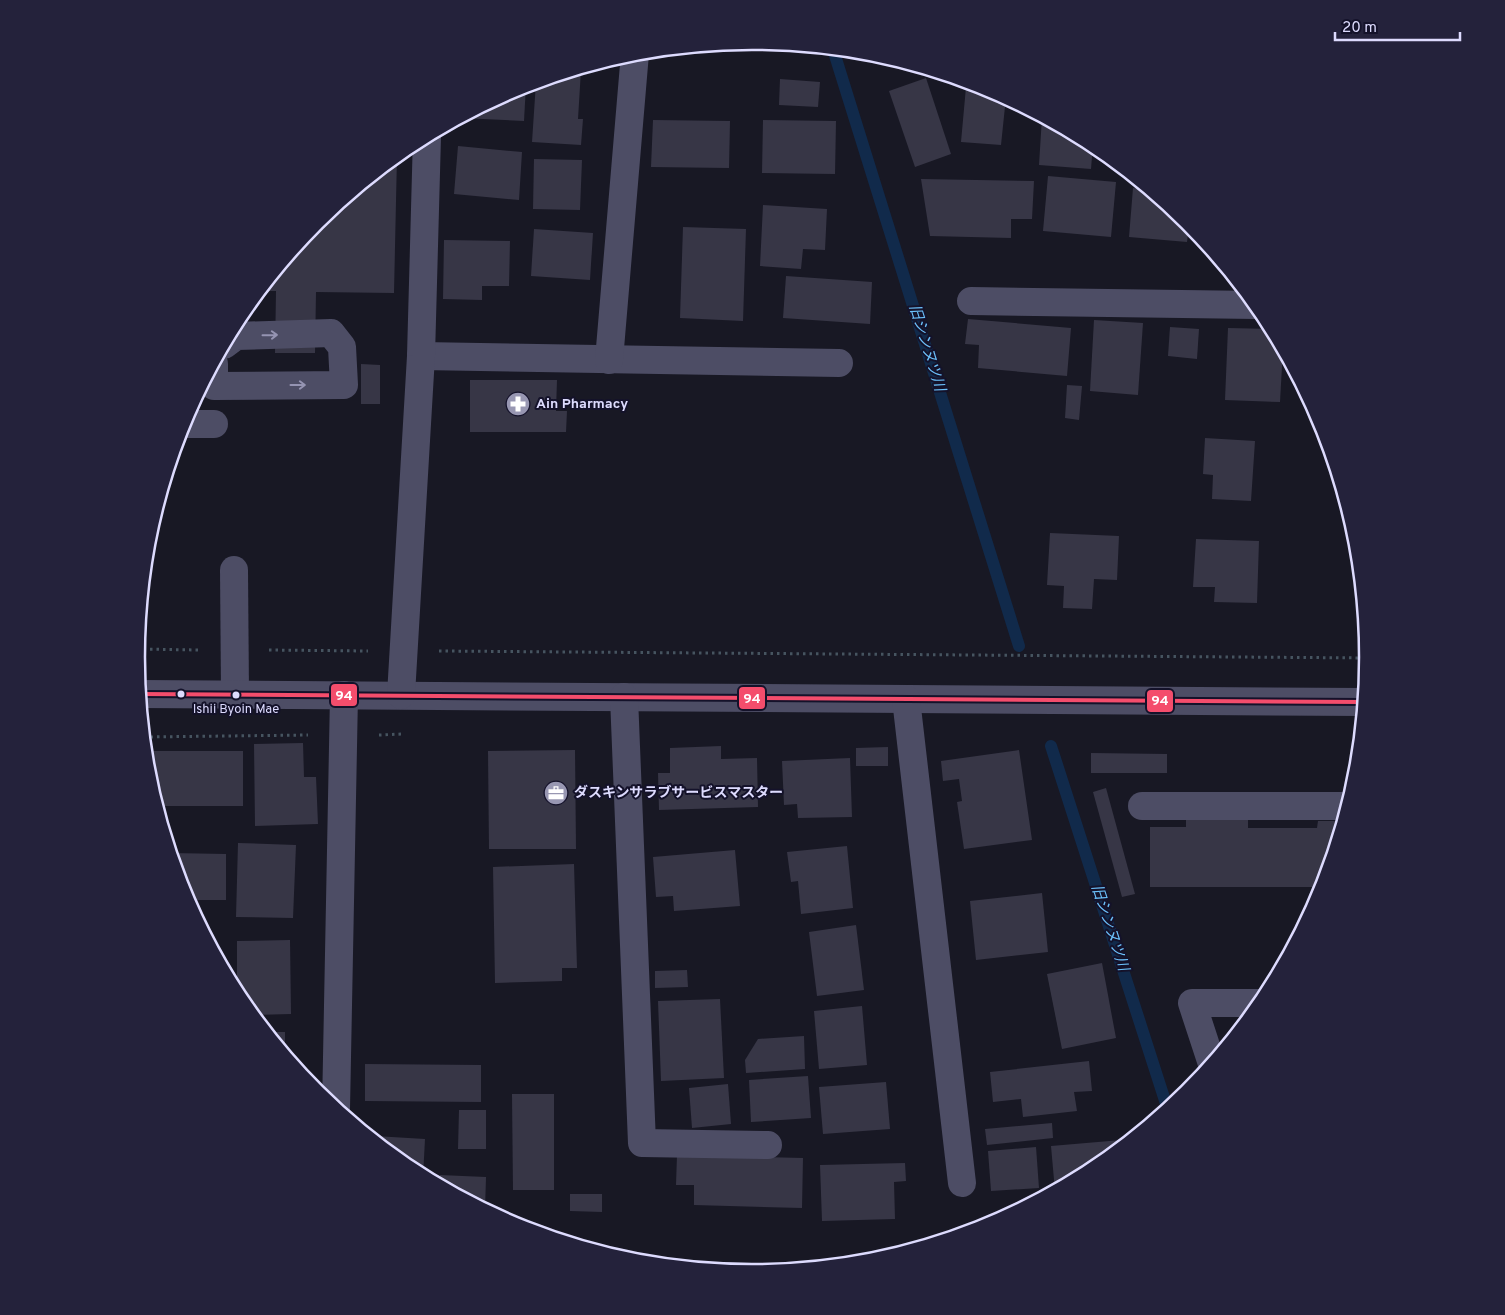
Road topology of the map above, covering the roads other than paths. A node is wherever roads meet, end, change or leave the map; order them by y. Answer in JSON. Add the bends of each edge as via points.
{"nodes":[{"id":1,"x":634,"y":62,"type":"edge"},
{"id":2,"x":427,"y":145,"type":"edge"},
{"id":3,"x":970,"y":301,"type":"dead end"},
{"id":4,"x":1247,"y":305,"type":"edge"},
{"id":5,"x":237,"y":336,"type":"edge"},
{"id":6,"x":421,"y":356,"type":"junction"},
{"id":7,"x":609,"y":360,"type":"junction"},
{"id":8,"x":839,"y":363,"type":"dead end"},
{"id":9,"x":215,"y":375,"type":"edge"},
{"id":10,"x":191,"y":424,"type":"edge"},
{"id":11,"x":214,"y":424,"type":"dead end"},
{"id":12,"x":234,"y":570,"type":"dead end"},
{"id":13,"x":146,"y":694,"type":"edge"},
{"id":14,"x":235,"y":694,"type":"junction"},
{"id":15,"x":344,"y":695,"type":"junction"},
{"id":16,"x":401,"y":695,"type":"junction"},
{"id":17,"x":624,"y":697,"type":"junction"},
{"id":18,"x":906,"y":699,"type":"junction"},
{"id":19,"x":1359,"y":702,"type":"edge"},
{"id":20,"x":1142,"y":806,"type":"dead end"},
{"id":21,"x":1341,"y":806,"type":"edge"},
{"id":22,"x":1252,"y":1003,"type":"edge"},
{"id":23,"x":1210,"y":1057,"type":"edge"},
{"id":24,"x":336,"y":1099,"type":"edge"},
{"id":25,"x":768,"y":1145,"type":"dead end"},
{"id":26,"x":962,"y":1183,"type":"dead end"}],
"edges":[{"from":1,"to":7,"type":"street"},
{"from":2,"to":6,"type":"street"},
{"from":3,"to":4,"type":"street"},
{"from":5,"to":9,"type":"street","via":[[331,333],[342,347],[344,385]]},
{"from":6,"to":7,"type":"street"},
{"from":6,"to":16,"type":"street"},
{"from":7,"to":8,"type":"street"},
{"from":10,"to":11,"type":"street"},
{"from":12,"to":14,"type":"street"},
{"from":13,"to":14,"type":"street"},
{"from":14,"to":15,"type":"street"},
{"from":15,"to":16,"type":"street"},
{"from":15,"to":24,"type":"street"},
{"from":16,"to":17,"type":"street"},
{"from":17,"to":18,"type":"street"},
{"from":17,"to":25,"type":"street","via":[[642,1143]]},
{"from":18,"to":19,"type":"street"},
{"from":18,"to":26,"type":"street"},
{"from":20,"to":21,"type":"street"},
{"from":22,"to":23,"type":"street","via":[[1192,1003]]}]}
